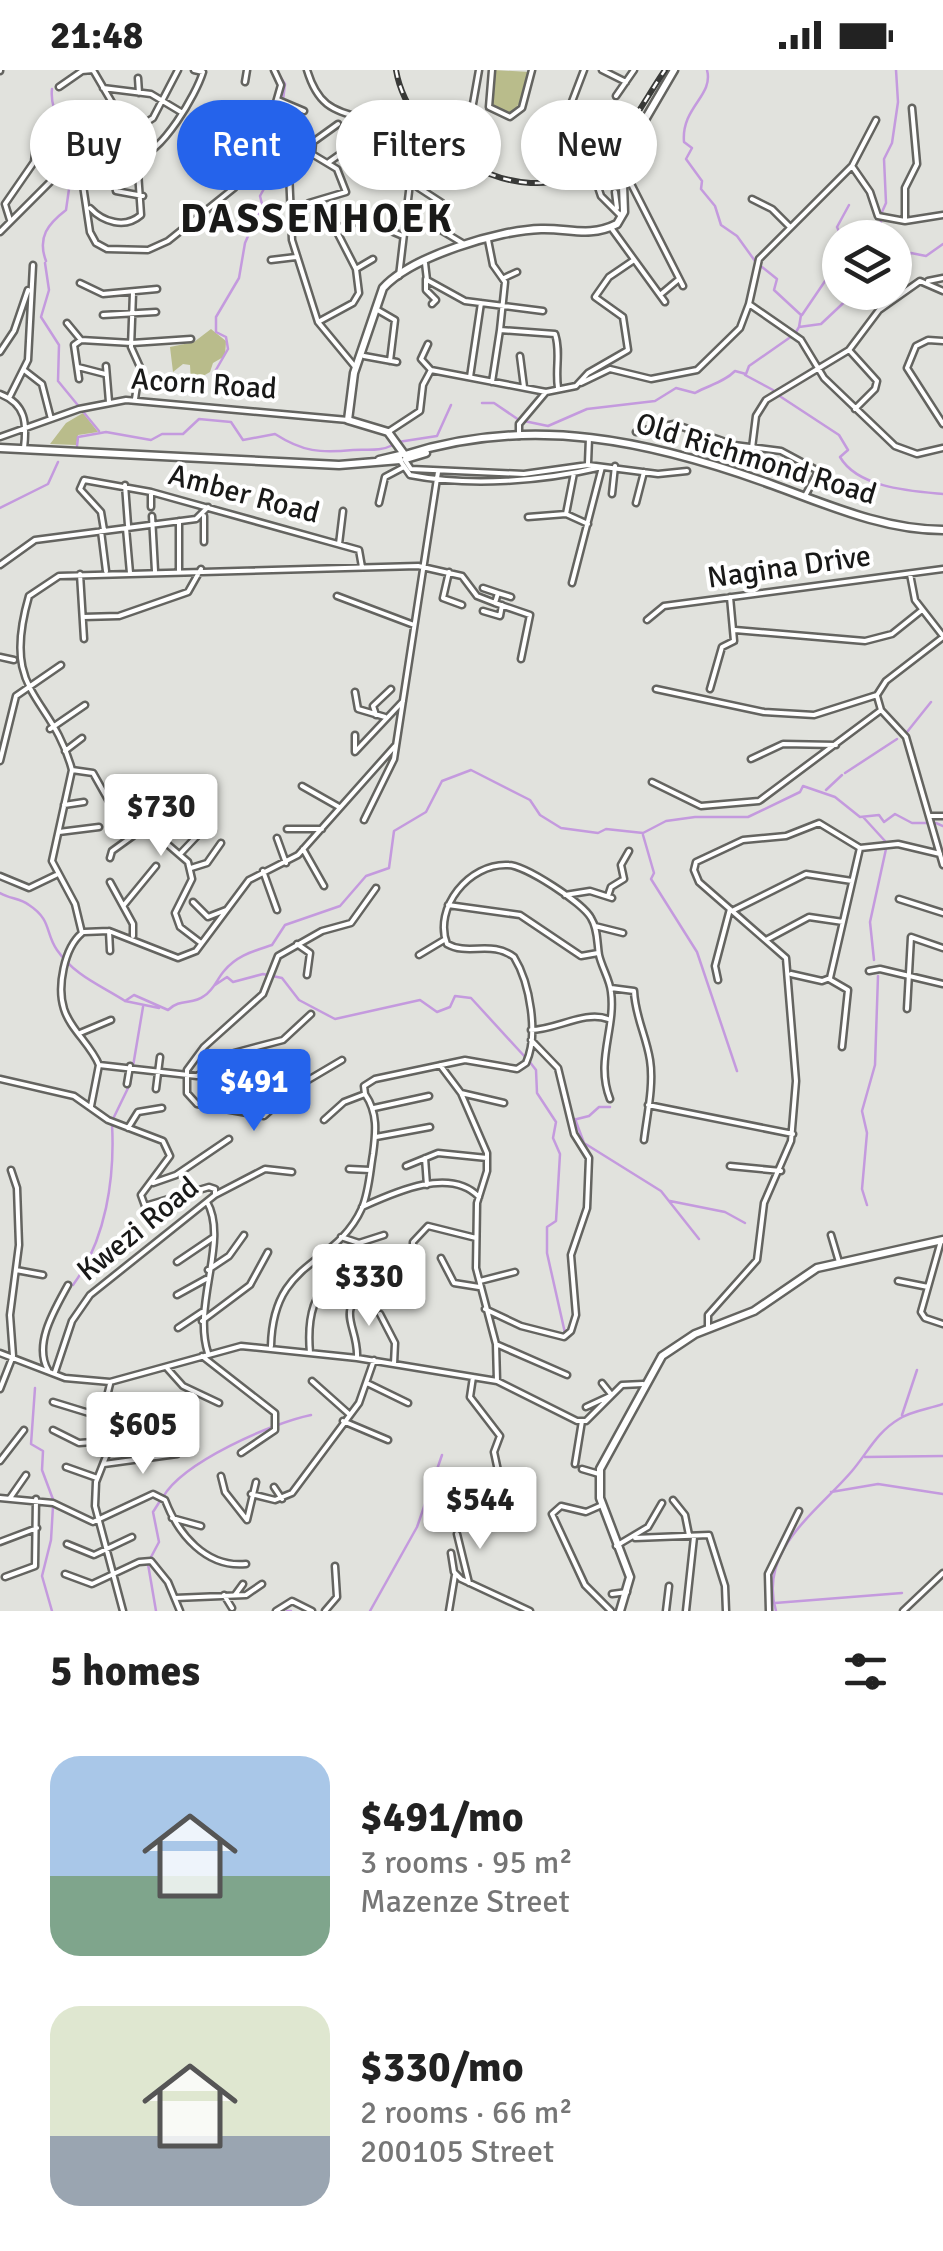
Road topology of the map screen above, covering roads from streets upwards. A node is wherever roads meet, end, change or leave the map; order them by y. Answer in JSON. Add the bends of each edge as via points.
{"nodes":[{"id":1,"x":179,"y":70,"type":"edge"},
{"id":2,"x":194,"y":70,"type":"edge"},
{"id":3,"x":247,"y":70,"type":"edge"},
{"id":4,"x":274,"y":70,"type":"edge"},
{"id":5,"x":307,"y":70,"type":"edge"},
{"id":6,"x":479,"y":70,"type":"edge"},
{"id":7,"x":492,"y":70,"type":"edge"},
{"id":8,"x":532,"y":70,"type":"edge"},
{"id":9,"x":584,"y":70,"type":"edge"},
{"id":10,"x":602,"y":70,"type":"edge"},
{"id":11,"x":634,"y":70,"type":"edge"},
{"id":12,"x":674,"y":70,"type":"edge"},
{"id":13,"x":202,"y":72,"type":"edge"},
{"id":14,"x":138,"y":78,"type":"dead end"},
{"id":15,"x":245,"y":82,"type":"dead end"},
{"id":16,"x":626,"y":82,"type":"junction"},
{"id":17,"x":59,"y":87,"type":"dead end"},
{"id":18,"x":103,"y":88,"type":"junction"},
{"id":19,"x":139,"y":93,"type":"junction"},
{"id":20,"x":616,"y":96,"type":"dead end"},
{"id":21,"x":110,"y":100,"type":"edge"},
{"id":22,"x":192,"y":100,"type":"edge"},
{"id":23,"x":278,"y":100,"type":"edge"},
{"id":24,"x":474,"y":100,"type":"edge"},
{"id":25,"x":573,"y":100,"type":"edge"},
{"id":26,"x":657,"y":101,"type":"edge"},
{"id":27,"x":162,"y":102,"type":"junction"},
{"id":28,"x":912,"y":108,"type":"dead end"},
{"id":29,"x":157,"y":110,"type":"edge"},
{"id":30,"x":177,"y":110,"type":"edge"},
{"id":31,"x":336,"y":113,"type":"edge"},
{"id":32,"x":177,"y":120,"type":"edge"},
{"id":33,"x":876,"y":120,"type":"dead end"},
{"id":34,"x":157,"y":145,"type":"edge"},
{"id":35,"x":316,"y":156,"type":"edge"},
{"id":36,"x":336,"y":157,"type":"edge"},
{"id":37,"x":329,"y":162,"type":"junction"},
{"id":38,"x":852,"y":166,"type":"junction"},
{"id":39,"x":30,"y":168,"type":"edge"},
{"id":40,"x":40,"y":190,"type":"edge"},
{"id":41,"x":86,"y":190,"type":"edge"},
{"id":42,"x":116,"y":190,"type":"edge"},
{"id":43,"x":142,"y":190,"type":"edge"},
{"id":44,"x":230,"y":190,"type":"edge"},
{"id":45,"x":290,"y":190,"type":"edge"},
{"id":46,"x":409,"y":190,"type":"edge"},
{"id":47,"x":421,"y":190,"type":"edge"},
{"id":48,"x":600,"y":190,"type":"edge"},
{"id":49,"x":623,"y":190,"type":"edge"},
{"id":50,"x":635,"y":190,"type":"edge"},
{"id":51,"x":615,"y":192,"type":"dead end"},
{"id":52,"x":143,"y":196,"type":"junction"},
{"id":53,"x":752,"y":200,"type":"dead end"},
{"id":54,"x":310,"y":203,"type":"dead end"},
{"id":55,"x":88,"y":206,"type":"junction"},
{"id":56,"x":617,"y":208,"type":"junction"},
{"id":57,"x":943,"y":215,"type":"edge"},
{"id":58,"x":11,"y":220,"type":"junction"},
{"id":59,"x":621,"y":220,"type":"junction"},
{"id":60,"x":898,"y":220,"type":"edge"},
{"id":61,"x":905,"y":220,"type":"edge"},
{"id":62,"x":912,"y":221,"type":"edge"},
{"id":63,"x":354,"y":222,"type":"dead end"},
{"id":64,"x":376,"y":226,"type":"dead end"},
{"id":65,"x":611,"y":227,"type":"junction"},
{"id":66,"x":790,"y":227,"type":"junction"},
{"id":67,"x":0,"y":232,"type":"edge"},
{"id":68,"x":403,"y":236,"type":"junction"},
{"id":69,"x":488,"y":240,"type":"junction"},
{"id":70,"x":464,"y":244,"type":"junction"},
{"id":71,"x":296,"y":257,"type":"junction"},
{"id":72,"x":373,"y":259,"type":"dead end"},
{"id":73,"x":270,"y":260,"type":"dead end"},
{"id":74,"x":634,"y":260,"type":"junction"},
{"id":75,"x":33,"y":264,"type":"dead end"},
{"id":76,"x":425,"y":264,"type":"junction"},
{"id":77,"x":356,"y":269,"type":"junction"},
{"id":78,"x":517,"y":272,"type":"dead end"},
{"id":79,"x":399,"y":276,"type":"junction"},
{"id":80,"x":504,"y":278,"type":"junction"},
{"id":81,"x":943,"y":278,"type":"edge"},
{"id":82,"x":426,"y":279,"type":"junction"},
{"id":83,"x":679,"y":279,"type":"junction"},
{"id":84,"x":928,"y":281,"type":"junction"},
{"id":85,"x":80,"y":283,"type":"dead end"},
{"id":86,"x":683,"y":286,"type":"dead end"},
{"id":87,"x":156,"y":289,"type":"dead end"},
{"id":88,"x":28,"y":290,"type":"junction"},
{"id":89,"x":943,"y":291,"type":"edge"},
{"id":90,"x":134,"y":293,"type":"junction"},
{"id":91,"x":660,"y":294,"type":"junction"},
{"id":92,"x":665,"y":302,"type":"dead end"},
{"id":93,"x":481,"y":303,"type":"junction"},
{"id":94,"x":432,"y":304,"type":"dead end"},
{"id":95,"x":749,"y":304,"type":"junction"},
{"id":96,"x":504,"y":306,"type":"junction"},
{"id":97,"x":376,"y":309,"type":"junction"},
{"id":98,"x":543,"y":311,"type":"dead end"},
{"id":99,"x":156,"y":312,"type":"dead end"},
{"id":100,"x":103,"y":315,"type":"dead end"},
{"id":101,"x":133,"y":316,"type":"junction"},
{"id":102,"x":318,"y":322,"type":"junction"},
{"id":103,"x":67,"y":323,"type":"dead end"},
{"id":104,"x":500,"y":330,"type":"junction"},
{"id":105,"x":81,"y":340,"type":"junction"},
{"id":106,"x":191,"y":340,"type":"dead end"},
{"id":107,"x":943,"y":342,"type":"edge"},
{"id":108,"x":132,"y":343,"type":"junction"},
{"id":109,"x":428,"y":344,"type":"dead end"},
{"id":110,"x":849,"y":350,"type":"junction"},
{"id":111,"x":0,"y":352,"type":"edge"},
{"id":112,"x":364,"y":356,"type":"junction"},
{"id":113,"x":520,"y":356,"type":"dead end"},
{"id":114,"x":106,"y":366,"type":"dead end"},
{"id":115,"x":78,"y":367,"type":"junction"},
{"id":116,"x":356,"y":368,"type":"junction"},
{"id":117,"x":818,"y":368,"type":"junction"},
{"id":118,"x":24,"y":370,"type":"junction"},
{"id":119,"x":430,"y":370,"type":"junction"},
{"id":120,"x":105,"y":374,"type":"junction"},
{"id":121,"x":470,"y":378,"type":"junction"},
{"id":122,"x":79,"y":379,"type":"dead end"},
{"id":123,"x":492,"y":382,"type":"junction"},
{"id":124,"x":580,"y":383,"type":"junction"},
{"id":125,"x":524,"y":387,"type":"junction"},
{"id":126,"x":558,"y":388,"type":"junction"},
{"id":127,"x":546,"y":392,"type":"junction"},
{"id":128,"x":0,"y":394,"type":"edge"},
{"id":129,"x":9,"y":398,"type":"junction"},
{"id":130,"x":134,"y":400,"type":"junction"},
{"id":131,"x":109,"y":402,"type":"junction"},
{"id":132,"x":855,"y":409,"type":"junction"},
{"id":133,"x":52,"y":419,"type":"junction"},
{"id":134,"x":348,"y":420,"type":"junction"},
{"id":135,"x":943,"y":424,"type":"edge"},
{"id":136,"x":26,"y":431,"type":"junction"},
{"id":137,"x":388,"y":432,"type":"junction"},
{"id":138,"x":636,"y":432,"type":"dead end"},
{"id":139,"x":519,"y":436,"type":"junction"},
{"id":140,"x":0,"y":437,"type":"edge"},
{"id":141,"x":589,"y":438,"type":"junction"},
{"id":142,"x":0,"y":448,"type":"edge"},
{"id":143,"x":24,"y":448,"type":"junction"},
{"id":144,"x":752,"y":448,"type":"junction"},
{"id":145,"x":943,"y":448,"type":"edge"},
{"id":146,"x":402,"y":457,"type":"junction"},
{"id":147,"x":603,"y":466,"type":"junction"},
{"id":148,"x":615,"y":466,"type":"junction"},
{"id":149,"x":588,"y":468,"type":"junction"},
{"id":150,"x":819,"y":470,"type":"junction"},
{"id":151,"x":574,"y":471,"type":"junction"},
{"id":152,"x":687,"y":471,"type":"dead end"},
{"id":153,"x":644,"y":472,"type":"junction"},
{"id":154,"x":437,"y":475,"type":"junction"},
{"id":155,"x":125,"y":486,"type":"junction"},
{"id":156,"x":151,"y":492,"type":"junction"},
{"id":157,"x":612,"y":494,"type":"dead end"},
{"id":158,"x":804,"y":496,"type":"junction"},
{"id":159,"x":861,"y":496,"type":"dead end"},
{"id":160,"x":379,"y":502,"type":"dead end"},
{"id":161,"x":636,"y":503,"type":"dead end"},
{"id":162,"x":151,"y":507,"type":"dead end"},
{"id":163,"x":208,"y":508,"type":"junction"},
{"id":164,"x":343,"y":510,"type":"dead end"},
{"id":165,"x":566,"y":514,"type":"junction"},
{"id":166,"x":152,"y":516,"type":"dead end"},
{"id":167,"x":204,"y":516,"type":"junction"},
{"id":168,"x":528,"y":516,"type":"dead end"},
{"id":169,"x":178,"y":521,"type":"junction"},
{"id":170,"x":152,"y":524,"type":"junction"},
{"id":171,"x":588,"y":524,"type":"junction"},
{"id":172,"x":127,"y":528,"type":"junction"},
{"id":173,"x":943,"y":530,"type":"edge"},
{"id":174,"x":103,"y":531,"type":"junction"},
{"id":175,"x":204,"y":542,"type":"dead end"},
{"id":176,"x":339,"y":544,"type":"junction"},
{"id":177,"x":0,"y":564,"type":"edge"},
{"id":178,"x":424,"y":566,"type":"junction"},
{"id":179,"x":362,"y":567,"type":"junction"},
{"id":180,"x":201,"y":568,"type":"junction"},
{"id":181,"x":943,"y":569,"type":"edge"},
{"id":182,"x":179,"y":570,"type":"junction"},
{"id":183,"x":156,"y":571,"type":"junction"},
{"id":184,"x":130,"y":572,"type":"junction"},
{"id":185,"x":450,"y":572,"type":"junction"},
{"id":186,"x":106,"y":573,"type":"junction"},
{"id":187,"x":80,"y":574,"type":"junction"},
{"id":188,"x":910,"y":574,"type":"junction"},
{"id":189,"x":572,"y":583,"type":"dead end"},
{"id":190,"x":484,"y":588,"type":"dead end"},
{"id":191,"x":498,"y":593,"type":"junction"},
{"id":192,"x":337,"y":596,"type":"dead end"},
{"id":193,"x":511,"y":597,"type":"dead end"},
{"id":194,"x":730,"y":598,"type":"junction"},
{"id":195,"x":498,"y":604,"type":"junction"},
{"id":196,"x":462,"y":605,"type":"dead end"},
{"id":197,"x":922,"y":610,"type":"junction"},
{"id":198,"x":482,"y":611,"type":"dead end"},
{"id":199,"x":500,"y":616,"type":"junction"},
{"id":200,"x":83,"y":617,"type":"junction"},
{"id":201,"x":508,"y":618,"type":"dead end"},
{"id":202,"x":647,"y":620,"type":"dead end"},
{"id":203,"x":414,"y":625,"type":"junction"},
{"id":204,"x":735,"y":630,"type":"junction"},
{"id":205,"x":943,"y":637,"type":"edge"},
{"id":206,"x":84,"y":639,"type":"dead end"},
{"id":207,"x":0,"y":657,"type":"edge"},
{"id":208,"x":521,"y":659,"type":"dead end"},
{"id":209,"x":14,"y":660,"type":"junction"},
{"id":210,"x":61,"y":665,"type":"dead end"},
{"id":211,"x":656,"y":688,"type":"dead end"},
{"id":212,"x":391,"y":689,"type":"dead end"},
{"id":213,"x":710,"y":689,"type":"dead end"},
{"id":214,"x":22,"y":690,"type":"junction"},
{"id":215,"x":355,"y":692,"type":"dead end"},
{"id":216,"x":876,"y":694,"type":"junction"},
{"id":217,"x":403,"y":702,"type":"junction"},
{"id":218,"x":86,"y":704,"type":"dead end"},
{"id":219,"x":882,"y":710,"type":"junction"},
{"id":220,"x":376,"y":716,"type":"junction"},
{"id":221,"x":385,"y":717,"type":"junction"},
{"id":222,"x":50,"y":730,"type":"junction"},
{"id":223,"x":356,"y":736,"type":"dead end"},
{"id":224,"x":82,"y":738,"type":"dead end"},
{"id":225,"x":836,"y":745,"type":"junction"},
{"id":226,"x":395,"y":746,"type":"junction"},
{"id":227,"x":65,"y":752,"type":"junction"},
{"id":228,"x":752,"y":759,"type":"dead end"},
{"id":229,"x":0,"y":761,"type":"edge"},
{"id":230,"x":72,"y":770,"type":"junction"},
{"id":231,"x":652,"y":782,"type":"dead end"},
{"id":232,"x":302,"y":786,"type":"dead end"},
{"id":233,"x":154,"y":794,"type":"dead end"},
{"id":234,"x":84,"y":802,"type":"dead end"},
{"id":235,"x":64,"y":805,"type":"junction"},
{"id":236,"x":339,"y":807,"type":"junction"},
{"id":237,"x":930,"y":816,"type":"junction"},
{"id":238,"x":943,"y":816,"type":"edge"},
{"id":239,"x":119,"y":818,"type":"junction"},
{"id":240,"x":364,"y":820,"type":"dead end"},
{"id":241,"x":99,"y":827,"type":"dead end"},
{"id":242,"x":325,"y":827,"type":"junction"},
{"id":243,"x":288,"y":829,"type":"dead end"},
{"id":244,"x":141,"y":830,"type":"junction"},
{"id":245,"x":57,"y":832,"type":"junction"},
{"id":246,"x":198,"y":835,"type":"dead end"},
{"id":247,"x":277,"y":838,"type":"dead end"},
{"id":248,"x":221,"y":843,"type":"dead end"},
{"id":249,"x":860,"y":848,"type":"junction"},
{"id":250,"x":303,"y":849,"type":"junction"},
{"id":251,"x":629,"y":851,"type":"dead end"},
{"id":252,"x":180,"y":854,"type":"junction"},
{"id":253,"x":940,"y":854,"type":"junction"},
{"id":254,"x":110,"y":858,"type":"dead end"},
{"id":255,"x":286,"y":862,"type":"junction"},
{"id":256,"x":943,"y":865,"type":"edge"},
{"id":257,"x":156,"y":866,"type":"dead end"},
{"id":258,"x":191,"y":868,"type":"junction"},
{"id":259,"x":263,"y":871,"type":"junction"},
{"id":260,"x":56,"y":875,"type":"junction"},
{"id":261,"x":0,"y":876,"type":"edge"},
{"id":262,"x":852,"y":881,"type":"junction"},
{"id":263,"x":110,"y":882,"type":"dead end"},
{"id":264,"x":324,"y":886,"type":"dead end"},
{"id":265,"x":376,"y":888,"type":"dead end"},
{"id":266,"x":564,"y":896,"type":"junction"},
{"id":267,"x":899,"y":899,"type":"dead end"},
{"id":268,"x":193,"y":902,"type":"dead end"},
{"id":269,"x":124,"y":905,"type":"junction"},
{"id":270,"x":448,"y":906,"type":"junction"},
{"id":271,"x":226,"y":910,"type":"junction"},
{"id":272,"x":277,"y":910,"type":"dead end"},
{"id":273,"x":731,"y":910,"type":"junction"},
{"id":274,"x":943,"y":913,"type":"edge"},
{"id":275,"x":843,"y":922,"type":"junction"},
{"id":276,"x":595,"y":926,"type":"junction"},
{"id":277,"x":109,"y":931,"type":"junction"},
{"id":278,"x":82,"y":933,"type":"junction"},
{"id":279,"x":622,"y":934,"type":"dead end"},
{"id":280,"x":132,"y":938,"type":"junction"},
{"id":281,"x":444,"y":940,"type":"junction"},
{"id":282,"x":766,"y":940,"type":"junction"},
{"id":283,"x":202,"y":944,"type":"junction"},
{"id":284,"x":297,"y":944,"type":"junction"},
{"id":285,"x":943,"y":948,"type":"edge"},
{"id":286,"x":110,"y":951,"type":"dead end"},
{"id":287,"x":599,"y":953,"type":"junction"},
{"id":288,"x":418,"y":955,"type":"dead end"},
{"id":289,"x":869,"y":971,"type":"dead end"},
{"id":290,"x":788,"y":974,"type":"junction"},
{"id":291,"x":307,"y":975,"type":"dead end"},
{"id":292,"x":908,"y":975,"type":"junction"},
{"id":293,"x":718,"y":980,"type":"dead end"},
{"id":294,"x":829,"y":980,"type":"junction"},
{"id":295,"x":943,"y":984,"type":"edge"},
{"id":296,"x":611,"y":988,"type":"junction"},
{"id":297,"x":907,"y":1009,"type":"dead end"},
{"id":298,"x":311,"y":1014,"type":"dead end"},
{"id":299,"x":608,"y":1019,"type":"junction"},
{"id":300,"x":111,"y":1020,"type":"dead end"},
{"id":301,"x":531,"y":1030,"type":"junction"},
{"id":302,"x":80,"y":1033,"type":"junction"},
{"id":303,"x":531,"y":1040,"type":"junction"},
{"id":304,"x":842,"y":1047,"type":"dead end"},
{"id":305,"x":160,"y":1056,"type":"dead end"},
{"id":306,"x":229,"y":1056,"type":"junction"},
{"id":307,"x":342,"y":1060,"type":"dead end"},
{"id":308,"x":99,"y":1065,"type":"junction"},
{"id":309,"x":440,"y":1065,"type":"junction"},
{"id":310,"x":130,"y":1066,"type":"junction"},
{"id":311,"x":158,"y":1073,"type":"junction"},
{"id":312,"x":186,"y":1077,"type":"junction"},
{"id":313,"x":0,"y":1079,"type":"edge"},
{"id":314,"x":127,"y":1084,"type":"dead end"},
{"id":315,"x":264,"y":1086,"type":"dead end"},
{"id":316,"x":156,"y":1089,"type":"dead end"},
{"id":317,"x":461,"y":1093,"type":"junction"},
{"id":318,"x":365,"y":1094,"type":"junction"},
{"id":319,"x":428,"y":1096,"type":"dead end"},
{"id":320,"x":610,"y":1099,"type":"dead end"},
{"id":321,"x":504,"y":1102,"type":"dead end"},
{"id":322,"x":648,"y":1105,"type":"junction"},
{"id":323,"x":91,"y":1106,"type":"junction"},
{"id":324,"x":162,"y":1108,"type":"dead end"},
{"id":325,"x":374,"y":1108,"type":"junction"},
{"id":326,"x":324,"y":1120,"type":"dead end"},
{"id":327,"x":430,"y":1127,"type":"dead end"},
{"id":328,"x":128,"y":1128,"type":"junction"},
{"id":329,"x":793,"y":1134,"type":"junction"},
{"id":330,"x":376,"y":1136,"type":"junction"},
{"id":331,"x":229,"y":1139,"type":"dead end"},
{"id":332,"x":644,"y":1140,"type":"dead end"},
{"id":333,"x":425,"y":1158,"type":"junction"},
{"id":334,"x":487,"y":1158,"type":"junction"},
{"id":335,"x":406,"y":1166,"type":"dead end"},
{"id":336,"x":730,"y":1166,"type":"dead end"},
{"id":337,"x":349,"y":1169,"type":"dead end"},
{"id":338,"x":11,"y":1170,"type":"dead end"},
{"id":339,"x":370,"y":1170,"type":"junction"},
{"id":340,"x":780,"y":1171,"type":"junction"},
{"id":341,"x":292,"y":1172,"type":"dead end"},
{"id":342,"x":149,"y":1184,"type":"junction"},
{"id":343,"x":428,"y":1185,"type":"junction"},
{"id":344,"x":215,"y":1194,"type":"junction"},
{"id":345,"x":479,"y":1197,"type":"junction"},
{"id":346,"x":207,"y":1202,"type":"junction"},
{"id":347,"x":362,"y":1207,"type":"junction"},
{"id":348,"x":244,"y":1235,"type":"dead end"},
{"id":349,"x":384,"y":1235,"type":"dead end"},
{"id":350,"x":831,"y":1236,"type":"dead end"},
{"id":351,"x":214,"y":1237,"type":"junction"},
{"id":352,"x":339,"y":1237,"type":"junction"},
{"id":353,"x":476,"y":1238,"type":"junction"},
{"id":354,"x":942,"y":1240,"type":"edge"},
{"id":355,"x":414,"y":1248,"type":"dead end"},
{"id":356,"x":268,"y":1252,"type":"dead end"},
{"id":357,"x":441,"y":1258,"type":"dead end"},
{"id":358,"x":178,"y":1262,"type":"dead end"},
{"id":359,"x":839,"y":1262,"type":"junction"},
{"id":360,"x":16,"y":1270,"type":"junction"},
{"id":361,"x":208,"y":1270,"type":"junction"},
{"id":362,"x":344,"y":1270,"type":"dead end"},
{"id":363,"x":515,"y":1272,"type":"dead end"},
{"id":364,"x":43,"y":1275,"type":"dead end"},
{"id":365,"x":206,"y":1279,"type":"junction"},
{"id":366,"x":898,"y":1282,"type":"dead end"},
{"id":367,"x":68,"y":1285,"type":"dead end"},
{"id":368,"x":479,"y":1286,"type":"junction"},
{"id":369,"x":928,"y":1286,"type":"junction"},
{"id":370,"x":369,"y":1291,"type":"dead end"},
{"id":371,"x":178,"y":1295,"type":"dead end"},
{"id":372,"x":485,"y":1310,"type":"junction"},
{"id":373,"x":202,"y":1312,"type":"junction"},
{"id":374,"x":380,"y":1314,"type":"dead end"},
{"id":375,"x":202,"y":1321,"type":"junction"},
{"id":376,"x":943,"y":1324,"type":"edge"},
{"id":377,"x":178,"y":1328,"type":"dead end"},
{"id":378,"x":708,"y":1329,"type":"junction"},
{"id":379,"x":496,"y":1344,"type":"junction"},
{"id":380,"x":271,"y":1348,"type":"junction"},
{"id":381,"x":0,"y":1353,"type":"edge"},
{"id":382,"x":310,"y":1353,"type":"junction"},
{"id":383,"x":205,"y":1354,"type":"junction"},
{"id":384,"x":12,"y":1356,"type":"junction"},
{"id":385,"x":356,"y":1358,"type":"junction"},
{"id":386,"x":374,"y":1360,"type":"junction"},
{"id":387,"x":394,"y":1364,"type":"junction"},
{"id":388,"x":166,"y":1368,"type":"junction"},
{"id":389,"x":48,"y":1370,"type":"junction"},
{"id":390,"x":54,"y":1374,"type":"junction"},
{"id":391,"x":567,"y":1375,"type":"dead end"},
{"id":392,"x":473,"y":1377,"type":"junction"},
{"id":393,"x":312,"y":1381,"type":"dead end"},
{"id":394,"x":496,"y":1381,"type":"junction"},
{"id":395,"x":110,"y":1382,"type":"junction"},
{"id":396,"x":369,"y":1384,"type":"junction"},
{"id":397,"x":602,"y":1384,"type":"dead end"},
{"id":398,"x":643,"y":1384,"type":"junction"},
{"id":399,"x":0,"y":1389,"type":"edge"},
{"id":400,"x":611,"y":1394,"type":"junction"},
{"id":401,"x":54,"y":1402,"type":"dead end"},
{"id":402,"x":408,"y":1402,"type":"dead end"},
{"id":403,"x":219,"y":1403,"type":"dead end"},
{"id":404,"x":586,"y":1406,"type":"dead end"},
{"id":405,"x":349,"y":1414,"type":"junction"},
{"id":406,"x":102,"y":1417,"type":"junction"},
{"id":407,"x":343,"y":1421,"type":"junction"},
{"id":408,"x":186,"y":1422,"type":"dead end"},
{"id":409,"x":582,"y":1422,"type":"junction"},
{"id":410,"x":103,"y":1428,"type":"junction"},
{"id":411,"x":24,"y":1430,"type":"dead end"},
{"id":412,"x":53,"y":1430,"type":"dead end"},
{"id":413,"x":388,"y":1440,"type":"dead end"},
{"id":414,"x":106,"y":1441,"type":"junction"},
{"id":415,"x":241,"y":1452,"type":"dead end"},
{"id":416,"x":177,"y":1454,"type":"dead end"},
{"id":417,"x":0,"y":1461,"type":"edge"},
{"id":418,"x":104,"y":1464,"type":"junction"},
{"id":419,"x":575,"y":1464,"type":"dead end"},
{"id":420,"x":66,"y":1467,"type":"dead end"},
{"id":421,"x":582,"y":1469,"type":"dead end"},
{"id":422,"x":599,"y":1474,"type":"junction"},
{"id":423,"x":26,"y":1475,"type":"dead end"},
{"id":424,"x":222,"y":1476,"type":"dead end"},
{"id":425,"x":97,"y":1478,"type":"junction"},
{"id":426,"x":256,"y":1482,"type":"dead end"},
{"id":427,"x":599,"y":1484,"type":"junction"},
{"id":428,"x":274,"y":1487,"type":"dead end"},
{"id":429,"x":590,"y":1492,"type":"dead end"},
{"id":430,"x":251,"y":1494,"type":"junction"},
{"id":431,"x":503,"y":1494,"type":"dead end"},
{"id":432,"x":0,"y":1498,"type":"edge"},
{"id":433,"x":10,"y":1498,"type":"junction"},
{"id":434,"x":36,"y":1499,"type":"junction"},
{"id":435,"x":282,"y":1499,"type":"junction"},
{"id":436,"x":673,"y":1500,"type":"dead end"},
{"id":437,"x":662,"y":1503,"type":"dead end"},
{"id":438,"x":602,"y":1504,"type":"junction"},
{"id":439,"x":798,"y":1511,"type":"dead end"},
{"id":440,"x":172,"y":1518,"type":"junction"},
{"id":441,"x":96,"y":1521,"type":"junction"},
{"id":442,"x":201,"y":1526,"type":"dead end"},
{"id":443,"x":36,"y":1528,"type":"junction"},
{"id":444,"x":457,"y":1534,"type":"dead end"},
{"id":445,"x":692,"y":1536,"type":"junction"},
{"id":446,"x":132,"y":1537,"type":"dead end"},
{"id":447,"x":635,"y":1538,"type":"junction"},
{"id":448,"x":0,"y":1542,"type":"edge"},
{"id":449,"x":67,"y":1544,"type":"dead end"},
{"id":450,"x":616,"y":1546,"type":"junction"},
{"id":451,"x":104,"y":1552,"type":"junction"},
{"id":452,"x":451,"y":1553,"type":"dead end"},
{"id":453,"x":246,"y":1564,"type":"dead end"},
{"id":454,"x":335,"y":1566,"type":"dead end"},
{"id":455,"x":943,"y":1573,"type":"edge"},
{"id":456,"x":65,"y":1574,"type":"dead end"},
{"id":457,"x":112,"y":1575,"type":"junction"},
{"id":458,"x":455,"y":1575,"type":"junction"},
{"id":459,"x":5,"y":1577,"type":"dead end"},
{"id":460,"x":469,"y":1583,"type":"junction"},
{"id":461,"x":242,"y":1584,"type":"dead end"},
{"id":462,"x":262,"y":1584,"type":"dead end"},
{"id":463,"x":669,"y":1586,"type":"dead end"},
{"id":464,"x":628,"y":1592,"type":"junction"},
{"id":465,"x":612,"y":1594,"type":"dead end"},
{"id":466,"x":224,"y":1595,"type":"junction"},
{"id":467,"x":235,"y":1595,"type":"junction"},
{"id":468,"x":175,"y":1598,"type":"junction"},
{"id":469,"x":232,"y":1608,"type":"dead end"},
{"id":470,"x":123,"y":1611,"type":"edge"},
{"id":471,"x":180,"y":1611,"type":"edge"},
{"id":472,"x":276,"y":1611,"type":"edge"},
{"id":473,"x":312,"y":1611,"type":"edge"},
{"id":474,"x":325,"y":1611,"type":"edge"},
{"id":475,"x":449,"y":1611,"type":"edge"},
{"id":476,"x":530,"y":1611,"type":"edge"},
{"id":477,"x":611,"y":1611,"type":"edge"},
{"id":478,"x":620,"y":1611,"type":"edge"},
{"id":479,"x":666,"y":1611,"type":"edge"},
{"id":480,"x":686,"y":1611,"type":"edge"},
{"id":481,"x":726,"y":1611,"type":"edge"},
{"id":482,"x":769,"y":1611,"type":"edge"},
{"id":483,"x":903,"y":1611,"type":"edge"}],
"edges":[{"from":1,"to":27,"type":"street"},
{"from":2,"to":13,"type":"street"},
{"from":3,"to":15,"type":"street"},
{"from":4,"to":23,"type":"street","via":[[281,83]]},
{"from":5,"to":31,"type":"street"},
{"from":6,"to":24,"type":"street"},
{"from":7,"to":8,"type":"street","via":[[489,107],[510,117],[522,108]]},
{"from":9,"to":25,"type":"street"},
{"from":10,"to":16,"type":"street"},
{"from":11,"to":16,"type":"street"},
{"from":12,"to":26,"type":"street"},
{"from":13,"to":22,"type":"street"},
{"from":14,"to":19,"type":"street"},
{"from":16,"to":20,"type":"street"},
{"from":17,"to":18,"type":"street","via":[[93,70]]},
{"from":18,"to":19,"type":"street"},
{"from":18,"to":21,"type":"street"},
{"from":19,"to":27,"type":"street"},
{"from":27,"to":29,"type":"street"},
{"from":27,"to":30,"type":"street"},
{"from":28,"to":61,"type":"street","via":[[917,164],[905,188]]},
{"from":32,"to":34,"type":"street"},
{"from":33,"to":38,"type":"street"},
{"from":35,"to":37,"type":"street"},
{"from":36,"to":37,"type":"street"},
{"from":37,"to":54,"type":"street","via":[[346,192]]},
{"from":38,"to":60,"type":"street","via":[[876,214]]},
{"from":38,"to":66,"type":"street"},
{"from":39,"to":58,"type":"street","via":[[5,204]]},
{"from":40,"to":58,"type":"street"},
{"from":41,"to":55,"type":"street"},
{"from":42,"to":52,"type":"street"},
{"from":43,"to":52,"type":"street"},
{"from":44,"to":55,"type":"street","via":[[158,247],[102,247],[91,236]]},
{"from":45,"to":71,"type":"street"},
{"from":46,"to":68,"type":"street"},
{"from":47,"to":70,"type":"street","via":[[442,203],[440,232]]},
{"from":48,"to":56,"type":"street"},
{"from":49,"to":59,"type":"street"},
{"from":50,"to":83,"type":"street"},
{"from":51,"to":56,"type":"street"},
{"from":52,"to":55,"type":"street","via":[[141,215],[129,222],[104,221]]},
{"from":53,"to":66,"type":"street"},
{"from":56,"to":59,"type":"street"},
{"from":57,"to":62,"type":"street"},
{"from":58,"to":67,"type":"street"},
{"from":59,"to":65,"type":"street"},
{"from":63,"to":77,"type":"street","via":[[341,228],[340,238]]},
{"from":64,"to":68,"type":"street"},
{"from":65,"to":69,"type":"street","via":[[575,235],[540,229]]},
{"from":65,"to":74,"type":"street"},
{"from":66,"to":95,"type":"street","via":[[759,259]]},
{"from":68,"to":79,"type":"street"},
{"from":69,"to":70,"type":"street"},
{"from":69,"to":80,"type":"street"},
{"from":70,"to":76,"type":"street"},
{"from":71,"to":73,"type":"street"},
{"from":71,"to":102,"type":"street"},
{"from":72,"to":77,"type":"street"},
{"from":74,"to":91,"type":"street"},
{"from":74,"to":124,"type":"street","via":[[609,277],[595,299],[623,317],[630,346]]},
{"from":75,"to":88,"type":"street"},
{"from":76,"to":79,"type":"street"},
{"from":76,"to":82,"type":"street"},
{"from":77,"to":102,"type":"street","via":[[357,297]]},
{"from":78,"to":80,"type":"street"},
{"from":79,"to":97,"type":"street","via":[[383,288]]},
{"from":80,"to":96,"type":"street"},
{"from":81,"to":84,"type":"street"},
{"from":82,"to":93,"type":"street","via":[[459,299]]},
{"from":82,"to":94,"type":"street"},
{"from":83,"to":86,"type":"street"},
{"from":83,"to":91,"type":"street"},
{"from":84,"to":89,"type":"street"},
{"from":84,"to":110,"type":"street","via":[[879,310]]},
{"from":85,"to":90,"type":"street","via":[[98,293]]},
{"from":87,"to":90,"type":"street"},
{"from":88,"to":111,"type":"street"},
{"from":88,"to":118,"type":"street"},
{"from":90,"to":101,"type":"street"},
{"from":91,"to":92,"type":"street"},
{"from":93,"to":96,"type":"street"},
{"from":93,"to":121,"type":"street"},
{"from":95,"to":117,"type":"street","via":[[802,340]]},
{"from":95,"to":124,"type":"street","via":[[744,323],[692,372],[652,379],[614,368]]},
{"from":96,"to":98,"type":"street"},
{"from":96,"to":104,"type":"street"},
{"from":97,"to":112,"type":"street"},
{"from":97,"to":112,"type":"street","via":[[395,320],[393,361]]},
{"from":99,"to":101,"type":"street"},
{"from":100,"to":101,"type":"street"},
{"from":101,"to":108,"type":"street"},
{"from":102,"to":116,"type":"street"},
{"from":103,"to":105,"type":"street"},
{"from":104,"to":123,"type":"street"},
{"from":104,"to":126,"type":"street","via":[[557,336]]},
{"from":105,"to":108,"type":"street"},
{"from":105,"to":115,"type":"street","via":[[74,346]]},
{"from":106,"to":108,"type":"street"},
{"from":107,"to":135,"type":"street","via":[[920,343],[907,363],[910,378]]},
{"from":108,"to":130,"type":"street","via":[[140,367]]},
{"from":109,"to":119,"type":"street","via":[[420,359]]},
{"from":110,"to":117,"type":"street"},
{"from":110,"to":132,"type":"street","via":[[876,381]]},
{"from":112,"to":116,"type":"street"},
{"from":113,"to":125,"type":"street"},
{"from":114,"to":120,"type":"street"},
{"from":115,"to":120,"type":"street"},
{"from":115,"to":122,"type":"street"},
{"from":116,"to":134,"type":"street"},
{"from":117,"to":132,"type":"street"},
{"from":117,"to":144,"type":"street","via":[[761,405]]},
{"from":118,"to":129,"type":"street"},
{"from":118,"to":133,"type":"street","via":[[42,384]]},
{"from":119,"to":121,"type":"street"},
{"from":119,"to":137,"type":"street","via":[[420,411]]},
{"from":120,"to":131,"type":"street"},
{"from":121,"to":123,"type":"street"},
{"from":123,"to":125,"type":"street"},
{"from":124,"to":126,"type":"street"},
{"from":125,"to":127,"type":"street"},
{"from":126,"to":127,"type":"street"},
{"from":127,"to":139,"type":"street","via":[[519,424]]},
{"from":128,"to":129,"type":"street"},
{"from":129,"to":136,"type":"street","via":[[20,408]]},
{"from":130,"to":131,"type":"street","name":"Acorn Road"},
{"from":130,"to":134,"type":"street","name":"Acorn Road"},
{"from":131,"to":133,"type":"street","name":"Acorn Road"},
{"from":132,"to":145,"type":"street","via":[[899,448],[917,454]]},
{"from":133,"to":136,"type":"street","name":"Acorn Road"},
{"from":134,"to":137,"type":"street","name":"Acorn Road"},
{"from":136,"to":140,"type":"street","name":"Acorn Road"},
{"from":136,"to":143,"type":"street"},
{"from":137,"to":146,"type":"street"},
{"from":138,"to":144,"type":"street","via":[[674,424]]},
{"from":139,"to":141,"type":"street","name":"Old Richmond Road"},
{"from":139,"to":146,"type":"street","name":"Old Richmond Road"},
{"from":141,"to":149,"type":"street"},
{"from":141,"to":158,"type":"street","name":"Old Richmond Road","via":[[671,450]]},
{"from":142,"to":143,"type":"street","name":"Old Richmond Road"},
{"from":143,"to":146,"type":"street","name":"Old Richmond Road","via":[[368,463]]},
{"from":144,"to":150,"type":"street","via":[[789,454]]},
{"from":146,"to":154,"type":"street","via":[[411,468]]},
{"from":146,"to":160,"type":"street","via":[[385,477]]},
{"from":147,"to":148,"type":"street"},
{"from":147,"to":149,"type":"street"},
{"from":147,"to":171,"type":"street"},
{"from":148,"to":153,"type":"street"},
{"from":148,"to":157,"type":"street"},
{"from":149,"to":151,"type":"street"},
{"from":150,"to":158,"type":"street"},
{"from":150,"to":159,"type":"street"},
{"from":151,"to":154,"type":"street","via":[[534,479]]},
{"from":151,"to":165,"type":"street"},
{"from":152,"to":153,"type":"street"},
{"from":153,"to":161,"type":"street"},
{"from":154,"to":178,"type":"street"},
{"from":155,"to":156,"type":"street","name":"Amber Road"},
{"from":155,"to":172,"type":"street"},
{"from":155,"to":174,"type":"street","name":"Amber Road","via":[[86,479],[79,487],[101,512]]},
{"from":156,"to":162,"type":"street"},
{"from":156,"to":163,"type":"street","name":"Amber Road"},
{"from":158,"to":173,"type":"street","name":"Old Richmond Road","via":[[894,526]]},
{"from":163,"to":167,"type":"street"},
{"from":163,"to":176,"type":"street","name":"Amber Road"},
{"from":164,"to":176,"type":"street"},
{"from":165,"to":168,"type":"street"},
{"from":165,"to":171,"type":"street"},
{"from":166,"to":170,"type":"street"},
{"from":167,"to":169,"type":"street"},
{"from":167,"to":175,"type":"street"},
{"from":169,"to":170,"type":"street"},
{"from":169,"to":182,"type":"street"},
{"from":170,"to":172,"type":"street"},
{"from":170,"to":183,"type":"street"},
{"from":171,"to":189,"type":"street"},
{"from":172,"to":174,"type":"street"},
{"from":172,"to":184,"type":"street"},
{"from":174,"to":177,"type":"street","via":[[35,540]]},
{"from":174,"to":186,"type":"street"},
{"from":176,"to":179,"type":"street","name":"Amber Road","via":[[359,550]]},
{"from":178,"to":179,"type":"street"},
{"from":178,"to":185,"type":"street"},
{"from":178,"to":203,"type":"street"},
{"from":179,"to":180,"type":"street"},
{"from":180,"to":182,"type":"street"},
{"from":180,"to":200,"type":"street","via":[[188,592],[119,616]]},
{"from":181,"to":188,"type":"street","name":"Nagina Drive"},
{"from":182,"to":183,"type":"street"},
{"from":183,"to":184,"type":"street"},
{"from":184,"to":186,"type":"street"},
{"from":185,"to":195,"type":"street"},
{"from":185,"to":196,"type":"street","via":[[443,598]]},
{"from":186,"to":187,"type":"street"},
{"from":187,"to":200,"type":"street"},
{"from":187,"to":209,"type":"street","via":[[53,577],[29,596]]},
{"from":188,"to":194,"type":"street","name":"Nagina Drive"},
{"from":188,"to":197,"type":"street"},
{"from":190,"to":191,"type":"street"},
{"from":191,"to":193,"type":"street"},
{"from":191,"to":195,"type":"street"},
{"from":192,"to":203,"type":"street"},
{"from":194,"to":202,"type":"street","name":"Nagina Drive","via":[[660,607]]},
{"from":194,"to":204,"type":"street"},
{"from":195,"to":199,"type":"street"},
{"from":195,"to":208,"type":"street","via":[[530,615]]},
{"from":197,"to":204,"type":"street","via":[[892,634],[864,640]]},
{"from":197,"to":205,"type":"street"},
{"from":198,"to":199,"type":"street"},
{"from":199,"to":201,"type":"street"},
{"from":200,"to":206,"type":"street"},
{"from":203,"to":217,"type":"street"},
{"from":204,"to":213,"type":"street","via":[[732,644],[722,647]]},
{"from":205,"to":216,"type":"street"},
{"from":207,"to":209,"type":"street"},
{"from":209,"to":214,"type":"street"},
{"from":210,"to":214,"type":"street"},
{"from":211,"to":216,"type":"street","via":[[764,712],[814,715]]},
{"from":212,"to":220,"type":"street","via":[[373,706]]},
{"from":214,"to":222,"type":"street"},
{"from":214,"to":229,"type":"street","via":[[13,702]]},
{"from":215,"to":220,"type":"street","via":[[358,709]]},
{"from":216,"to":219,"type":"street"},
{"from":217,"to":221,"type":"street"},
{"from":217,"to":226,"type":"street"},
{"from":218,"to":222,"type":"street"},
{"from":219,"to":225,"type":"street"},
{"from":219,"to":237,"type":"street","via":[[906,738]]},
{"from":220,"to":221,"type":"street"},
{"from":221,"to":223,"type":"street","via":[[356,752]]},
{"from":222,"to":227,"type":"street"},
{"from":224,"to":227,"type":"street"},
{"from":225,"to":228,"type":"street","via":[[783,744]]},
{"from":225,"to":231,"type":"street","via":[[759,801],[701,806]]},
{"from":226,"to":236,"type":"street"},
{"from":226,"to":240,"type":"street"},
{"from":227,"to":230,"type":"street"},
{"from":230,"to":235,"type":"street"},
{"from":230,"to":239,"type":"street","via":[[96,776]]},
{"from":232,"to":236,"type":"street"},
{"from":233,"to":239,"type":"street"},
{"from":234,"to":235,"type":"street"},
{"from":235,"to":245,"type":"street"},
{"from":236,"to":242,"type":"street"},
{"from":237,"to":238,"type":"street"},
{"from":237,"to":253,"type":"street"},
{"from":239,"to":244,"type":"street"},
{"from":241,"to":245,"type":"street"},
{"from":242,"to":243,"type":"street"},
{"from":242,"to":250,"type":"street"},
{"from":244,"to":252,"type":"street"},
{"from":244,"to":254,"type":"street"},
{"from":245,"to":260,"type":"street"},
{"from":246,"to":252,"type":"street"},
{"from":247,"to":255,"type":"street"},
{"from":248,"to":258,"type":"street","via":[[207,863]]},
{"from":249,"to":253,"type":"street","via":[[898,844]]},
{"from":249,"to":262,"type":"street"},
{"from":249,"to":273,"type":"street","via":[[817,823],[698,860],[694,870]]},
{"from":250,"to":255,"type":"street"},
{"from":250,"to":264,"type":"street"},
{"from":251,"to":266,"type":"street","via":[[621,865],[625,878],[610,897],[583,891]]},
{"from":252,"to":258,"type":"street"},
{"from":253,"to":256,"type":"street"},
{"from":255,"to":259,"type":"street"},
{"from":257,"to":269,"type":"street"},
{"from":258,"to":283,"type":"street","via":[[175,914]]},
{"from":259,"to":271,"type":"street"},
{"from":259,"to":272,"type":"street"},
{"from":260,"to":261,"type":"street","via":[[24,888]]},
{"from":260,"to":278,"type":"street","via":[[75,904]]},
{"from":262,"to":273,"type":"street","via":[[806,874]]},
{"from":262,"to":275,"type":"street"},
{"from":263,"to":269,"type":"street"},
{"from":265,"to":284,"type":"street","via":[[355,920]]},
{"from":266,"to":270,"type":"street","via":[[518,866],[502,865],[462,885]]},
{"from":266,"to":276,"type":"street"},
{"from":267,"to":274,"type":"street"},
{"from":268,"to":271,"type":"street","via":[[208,917]]},
{"from":269,"to":280,"type":"street"},
{"from":270,"to":281,"type":"street"},
{"from":270,"to":287,"type":"street","via":[[520,915],[581,956]]},
{"from":271,"to":283,"type":"street"},
{"from":273,"to":282,"type":"street"},
{"from":273,"to":293,"type":"street","via":[[715,966]]},
{"from":275,"to":282,"type":"street","via":[[809,917]]},
{"from":275,"to":294,"type":"street"},
{"from":276,"to":279,"type":"street"},
{"from":276,"to":287,"type":"street"},
{"from":277,"to":278,"type":"street"},
{"from":277,"to":280,"type":"street"},
{"from":277,"to":286,"type":"street"},
{"from":278,"to":302,"type":"street","via":[[68,952],[64,1010]]},
{"from":280,"to":283,"type":"street","via":[[178,958]]},
{"from":281,"to":288,"type":"street"},
{"from":281,"to":301,"type":"street","via":[[454,949],[490,946],[514,957],[525,981]]},
{"from":282,"to":290,"type":"street","via":[[786,958]]},
{"from":284,"to":291,"type":"street","via":[[310,952]]},
{"from":284,"to":312,"type":"street","via":[[278,956],[271,980],[204,1047]]},
{"from":285,"to":292,"type":"street","via":[[911,937]]},
{"from":287,"to":296,"type":"street"},
{"from":289,"to":292,"type":"street"},
{"from":290,"to":294,"type":"street"},
{"from":290,"to":329,"type":"street","via":[[796,1062]]},
{"from":292,"to":295,"type":"street"},
{"from":292,"to":297,"type":"street"},
{"from":294,"to":304,"type":"street","via":[[848,990]]},
{"from":296,"to":299,"type":"street"},
{"from":296,"to":322,"type":"street","via":[[634,990],[635,1018],[651,1062]]},
{"from":298,"to":306,"type":"street","via":[[282,1040]]},
{"from":299,"to":301,"type":"street","via":[[590,1016]]},
{"from":299,"to":320,"type":"street","via":[[604,1075]]},
{"from":300,"to":302,"type":"street"},
{"from":301,"to":303,"type":"street"},
{"from":302,"to":308,"type":"street"},
{"from":303,"to":309,"type":"street","via":[[528,1059],[517,1069],[465,1060]]},
{"from":303,"to":372,"type":"street","via":[[556,1064],[589,1167],[587,1208],[571,1255],[576,1315],[570,1334],[561,1336]]},
{"from":305,"to":311,"type":"street"},
{"from":306,"to":312,"type":"street","via":[[207,1073]]},
{"from":306,"to":315,"type":"street"},
{"from":307,"to":312,"type":"street","via":[[260,1117],[197,1104],[187,1093]]},
{"from":308,"to":310,"type":"street"},
{"from":308,"to":323,"type":"street"},
{"from":309,"to":317,"type":"street"},
{"from":309,"to":318,"type":"street","via":[[375,1079],[364,1086]]},
{"from":310,"to":311,"type":"street"},
{"from":310,"to":314,"type":"street"},
{"from":311,"to":312,"type":"street"},
{"from":311,"to":316,"type":"street"},
{"from":313,"to":323,"type":"street"},
{"from":317,"to":321,"type":"street"},
{"from":317,"to":334,"type":"street"},
{"from":318,"to":325,"type":"street"},
{"from":318,"to":326,"type":"street"},
{"from":319,"to":325,"type":"street"},
{"from":322,"to":329,"type":"street"},
{"from":322,"to":332,"type":"street"},
{"from":323,"to":328,"type":"street"},
{"from":324,"to":328,"type":"street","via":[[138,1112]]},
{"from":325,"to":330,"type":"street"},
{"from":327,"to":330,"type":"street"},
{"from":328,"to":342,"type":"street","via":[[170,1150]]},
{"from":329,"to":340,"type":"street"},
{"from":330,"to":339,"type":"street"},
{"from":331,"to":342,"type":"street","via":[[176,1175]]},
{"from":333,"to":334,"type":"street"},
{"from":333,"to":335,"type":"street"},
{"from":333,"to":343,"type":"street"},
{"from":334,"to":345,"type":"street"},
{"from":336,"to":340,"type":"street"},
{"from":337,"to":339,"type":"street"},
{"from":338,"to":360,"type":"street"},
{"from":339,"to":347,"type":"street"},
{"from":340,"to":378,"type":"street","via":[[764,1203],[757,1260],[708,1315]]},
{"from":341,"to":344,"type":"street","name":"Kwezi Road","via":[[265,1169]]},
{"from":342,"to":344,"type":"street","via":[[140,1198],[150,1207],[205,1187]]},
{"from":343,"to":345,"type":"street","via":[[467,1188]]},
{"from":343,"to":347,"type":"street"},
{"from":344,"to":346,"type":"street","name":"Kwezi Road"},
{"from":345,"to":353,"type":"street"},
{"from":346,"to":351,"type":"street"},
{"from":346,"to":390,"type":"street","name":"Kwezi Road","via":[[86,1300]]},
{"from":347,"to":352,"type":"street"},
{"from":348,"to":361,"type":"street"},
{"from":349,"to":352,"type":"street","via":[[360,1243]]},
{"from":350,"to":359,"type":"street"},
{"from":351,"to":358,"type":"street"},
{"from":351,"to":361,"type":"street"},
{"from":352,"to":380,"type":"street","via":[[282,1295]]},
{"from":353,"to":355,"type":"street","via":[[428,1226]]},
{"from":353,"to":368,"type":"street"},
{"from":354,"to":359,"type":"street"},
{"from":354,"to":369,"type":"street"},
{"from":356,"to":375,"type":"street","via":[[250,1285]]},
{"from":357,"to":368,"type":"street","via":[[454,1283]]},
{"from":359,"to":378,"type":"street","via":[[808,1272],[754,1311]]},
{"from":360,"to":364,"type":"street"},
{"from":360,"to":384,"type":"street"},
{"from":361,"to":365,"type":"street"},
{"from":362,"to":382,"type":"street","via":[[325,1284],[313,1306]]},
{"from":363,"to":368,"type":"street","via":[[482,1278]]},
{"from":365,"to":371,"type":"street"},
{"from":365,"to":373,"type":"street"},
{"from":366,"to":369,"type":"street"},
{"from":367,"to":389,"type":"street","via":[[54,1303],[40,1353]]},
{"from":368,"to":372,"type":"street"},
{"from":369,"to":376,"type":"street","via":[[922,1315]]},
{"from":370,"to":385,"type":"street","via":[[347,1312]]},
{"from":372,"to":379,"type":"street"},
{"from":373,"to":375,"type":"street"},
{"from":373,"to":377,"type":"street"},
{"from":374,"to":387,"type":"street","via":[[395,1342]]},
{"from":375,"to":383,"type":"street"},
{"from":378,"to":398,"type":"street","via":[[668,1350]]},
{"from":379,"to":391,"type":"street"},
{"from":379,"to":394,"type":"street"},
{"from":380,"to":382,"type":"street"},
{"from":380,"to":383,"type":"street"},
{"from":381,"to":384,"type":"street"},
{"from":382,"to":385,"type":"street"},
{"from":383,"to":388,"type":"street"},
{"from":383,"to":415,"type":"street","via":[[277,1418],[272,1433]]},
{"from":384,"to":389,"type":"street"},
{"from":384,"to":399,"type":"street"},
{"from":385,"to":386,"type":"street"},
{"from":386,"to":387,"type":"street"},
{"from":386,"to":396,"type":"street"},
{"from":387,"to":392,"type":"street"},
{"from":388,"to":395,"type":"street"},
{"from":388,"to":403,"type":"street","via":[[182,1386]]},
{"from":389,"to":390,"type":"street"},
{"from":390,"to":395,"type":"street"},
{"from":392,"to":394,"type":"street"},
{"from":392,"to":431,"type":"street","via":[[470,1396],[500,1436],[494,1448]]},
{"from":393,"to":405,"type":"street"},
{"from":394,"to":409,"type":"street"},
{"from":395,"to":406,"type":"street"},
{"from":396,"to":402,"type":"street"},
{"from":396,"to":405,"type":"street"},
{"from":397,"to":400,"type":"street"},
{"from":398,"to":400,"type":"street","via":[[626,1382]]},
{"from":398,"to":422,"type":"street"},
{"from":400,"to":404,"type":"street"},
{"from":400,"to":409,"type":"street"},
{"from":401,"to":406,"type":"street"},
{"from":405,"to":407,"type":"street"},
{"from":406,"to":410,"type":"street"},
{"from":407,"to":413,"type":"street"},
{"from":407,"to":435,"type":"street"},
{"from":408,"to":410,"type":"street"},
{"from":409,"to":419,"type":"street"},
{"from":410,"to":414,"type":"street"},
{"from":411,"to":417,"type":"street"},
{"from":412,"to":414,"type":"street","via":[[80,1443]]},
{"from":414,"to":418,"type":"street"},
{"from":416,"to":418,"type":"street"},
{"from":418,"to":425,"type":"street"},
{"from":420,"to":425,"type":"street"},
{"from":421,"to":422,"type":"street"},
{"from":422,"to":427,"type":"street"},
{"from":423,"to":433,"type":"street"},
{"from":424,"to":430,"type":"street","via":[[226,1495],[246,1520]]},
{"from":425,"to":441,"type":"street"},
{"from":426,"to":430,"type":"street"},
{"from":427,"to":429,"type":"street"},
{"from":427,"to":438,"type":"street"},
{"from":428,"to":435,"type":"street"},
{"from":430,"to":435,"type":"street"},
{"from":432,"to":433,"type":"street"},
{"from":433,"to":434,"type":"street"},
{"from":434,"to":441,"type":"street"},
{"from":434,"to":443,"type":"street"},
{"from":436,"to":445,"type":"street"},
{"from":437,"to":447,"type":"street"},
{"from":438,"to":450,"type":"street"},
{"from":438,"to":477,"type":"street","via":[[586,1512],[561,1506],[552,1514],[585,1585]]},
{"from":439,"to":482,"type":"street","via":[[768,1574]]},
{"from":440,"to":441,"type":"street","via":[[165,1500],[153,1494]]},
{"from":440,"to":442,"type":"street"},
{"from":440,"to":453,"type":"street","via":[[180,1534],[201,1549],[224,1563]]},
{"from":441,"to":451,"type":"street"},
{"from":443,"to":448,"type":"street"},
{"from":443,"to":459,"type":"street","via":[[35,1566]]},
{"from":444,"to":460,"type":"street"},
{"from":445,"to":447,"type":"street"},
{"from":445,"to":480,"type":"street"},
{"from":445,"to":481,"type":"street","via":[[708,1535]]},
{"from":446,"to":451,"type":"street"},
{"from":447,"to":450,"type":"street"},
{"from":449,"to":451,"type":"street","via":[[88,1554]]},
{"from":450,"to":464,"type":"street","via":[[630,1578]]},
{"from":451,"to":457,"type":"street"},
{"from":452,"to":458,"type":"street"},
{"from":454,"to":474,"type":"street","via":[[339,1590]]},
{"from":455,"to":483,"type":"street"},
{"from":456,"to":457,"type":"street","via":[[92,1584]]},
{"from":457,"to":468,"type":"street","via":[[151,1561]]},
{"from":457,"to":470,"type":"street"},
{"from":458,"to":460,"type":"street"},
{"from":458,"to":475,"type":"street"},
{"from":460,"to":476,"type":"street"},
{"from":461,"to":467,"type":"street"},
{"from":462,"to":467,"type":"street","via":[[256,1592]]},
{"from":463,"to":479,"type":"street"},
{"from":464,"to":465,"type":"street"},
{"from":464,"to":478,"type":"street"},
{"from":466,"to":467,"type":"street"},
{"from":466,"to":468,"type":"street"},
{"from":466,"to":469,"type":"street"},
{"from":468,"to":471,"type":"street"},
{"from":472,"to":473,"type":"street","via":[[292,1601]]}]}
